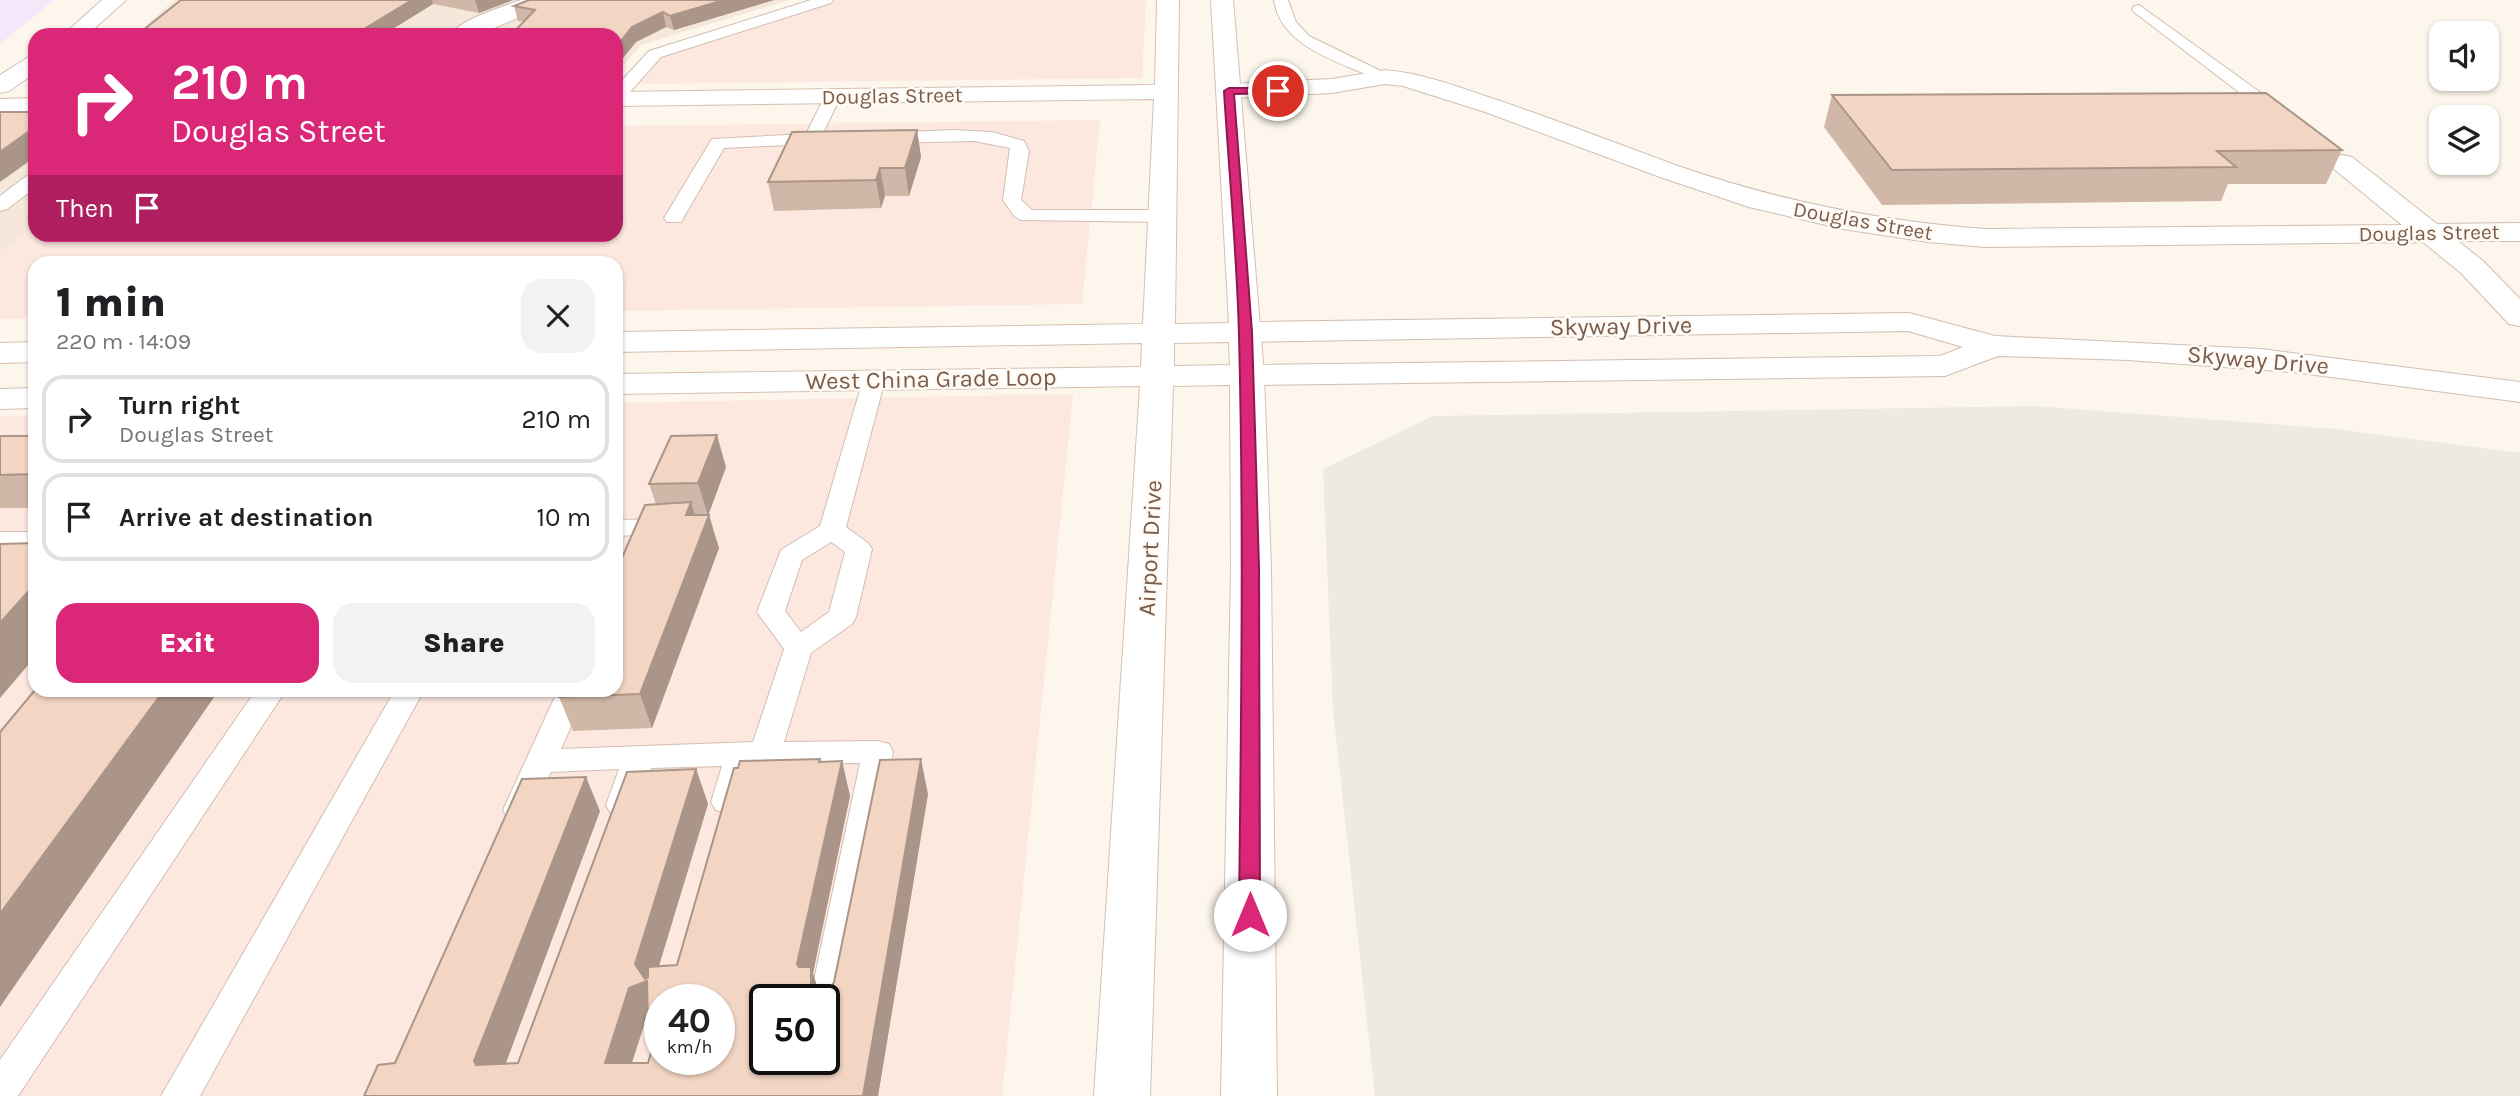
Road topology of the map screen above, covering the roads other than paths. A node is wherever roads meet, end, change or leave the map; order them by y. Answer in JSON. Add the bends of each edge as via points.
{"nodes":[{"id":1,"x":115,"y":0,"type":"edge"},
{"id":2,"x":540,"y":0,"type":"edge"},
{"id":3,"x":826,"y":0,"type":"edge"},
{"id":4,"x":1168,"y":0,"type":"edge"},
{"id":5,"x":1222,"y":0,"type":"edge"},
{"id":6,"x":1281,"y":0,"type":"edge"},
{"id":7,"x":2139,"y":9,"type":"dead end"},
{"id":8,"x":82,"y":28,"type":"edge"},
{"id":9,"x":474,"y":28,"type":"edge"},
{"id":10,"x":28,"y":68,"type":"edge"},
{"id":11,"x":1385,"y":78,"type":"junction"},
{"id":12,"x":0,"y":86,"type":"edge"},
{"id":13,"x":623,"y":90,"type":"edge"},
{"id":14,"x":1229,"y":91,"type":"junction"},
{"id":15,"x":1167,"y":92,"type":"junction"},
{"id":16,"x":833,"y":96,"type":"junction"},
{"id":17,"x":623,"y":98,"type":"edge"},
{"id":18,"x":0,"y":106,"type":"edge"},
{"id":19,"x":28,"y":106,"type":"edge"},
{"id":20,"x":2292,"y":124,"type":"edge"},
{"id":21,"x":812,"y":139,"type":"junction"},
{"id":22,"x":2337,"y":159,"type":"dead end"},
{"id":23,"x":28,"y":184,"type":"edge"},
{"id":24,"x":0,"y":205,"type":"edge"},
{"id":25,"x":1163,"y":216,"type":"junction"},
{"id":26,"x":674,"y":218,"type":"dead end"},
{"id":27,"x":2520,"y":232,"type":"edge"},
{"id":28,"x":2432,"y":234,"type":"junction"},
{"id":29,"x":2520,"y":317,"type":"edge"},
{"id":30,"x":623,"y":342,"type":"edge"},
{"id":31,"x":1994,"y":346,"type":"junction"},
{"id":32,"x":28,"y":352,"type":"edge"},
{"id":33,"x":0,"y":353,"type":"edge"},
{"id":34,"x":1246,"y":353,"type":"junction"},
{"id":35,"x":1157,"y":354,"type":"junction"},
{"id":36,"x":874,"y":380,"type":"junction"},
{"id":37,"x":623,"y":384,"type":"edge"},
{"id":38,"x":2520,"y":392,"type":"edge"},
{"id":39,"x":28,"y":398,"type":"edge"},
{"id":40,"x":0,"y":399,"type":"edge"},
{"id":41,"x":693,"y":526,"type":"edge"},
{"id":42,"x":832,"y":530,"type":"junction"},
{"id":43,"x":623,"y":531,"type":"edge"},
{"id":44,"x":0,"y":540,"type":"edge"},
{"id":45,"x":28,"y":540,"type":"edge"},
{"id":46,"x":798,"y":648,"type":"junction"},
{"id":47,"x":266,"y":697,"type":"edge"},
{"id":48,"x":405,"y":697,"type":"edge"},
{"id":49,"x":569,"y":697,"type":"edge"},
{"id":50,"x":753,"y":753,"type":"junction"},
{"id":51,"x":639,"y":758,"type":"junction"},
{"id":52,"x":540,"y":761,"type":"junction"},
{"id":53,"x":719,"y":831,"type":"edge"},
{"id":54,"x":508,"y":835,"type":"edge"},
{"id":55,"x":611,"y":836,"type":"edge"},
{"id":56,"x":831,"y":984,"type":"edge"},
{"id":57,"x":812,"y":1075,"type":"edge"},
{"id":58,"x":0,"y":1091,"type":"edge"},
{"id":59,"x":180,"y":1096,"type":"edge"},
{"id":60,"x":808,"y":1096,"type":"edge"},
{"id":61,"x":1122,"y":1096,"type":"edge"},
{"id":62,"x":1249,"y":1096,"type":"edge"}],
"edges":[{"from":1,"to":8,"type":"street"},
{"from":2,"to":9,"type":"street"},
{"from":3,"to":13,"type":"lane","via":[[654,54]]},
{"from":4,"to":15,"type":"street","name":"Airport Drive"},
{"from":5,"to":14,"type":"street"},
{"from":6,"to":11,"type":"lane","via":[[1294,32]]},
{"from":7,"to":20,"type":"lane"},
{"from":10,"to":12,"type":"street"},
{"from":11,"to":14,"type":"street","name":"Douglas Street"},
{"from":11,"to":28,"type":"street","name":"Douglas Street","via":[[1422,84],[1756,200],[1873,227],[1985,238]]},
{"from":14,"to":34,"type":"street"},
{"from":15,"to":16,"type":"street","name":"Douglas Street"},
{"from":15,"to":25,"type":"street","name":"Airport Drive"},
{"from":16,"to":17,"type":"street","name":"Douglas Street"},
{"from":16,"to":21,"type":"lane"},
{"from":18,"to":19,"type":"street"},
{"from":21,"to":25,"type":"lane","via":[[978,136],[1013,141],[1020,151],[1012,200],[1028,216]]},
{"from":21,"to":26,"type":"lane","via":[[718,143]]},
{"from":22,"to":28,"type":"street"},
{"from":23,"to":24,"type":"lane"},
{"from":25,"to":35,"type":"street","name":"Airport Drive"},
{"from":27,"to":28,"type":"street","name":"Douglas Street"},
{"from":28,"to":29,"type":"street"},
{"from":30,"to":35,"type":"street","name":"West China Grade Loop"},
{"from":31,"to":34,"type":"street","name":"Skyway Drive","via":[[1945,366]]},
{"from":31,"to":34,"type":"street","name":"Skyway Drive","via":[[1909,322]]},
{"from":31,"to":38,"type":"street","name":"Skyway Drive","via":[[2262,359]]},
{"from":32,"to":33,"type":"street"},
{"from":34,"to":35,"type":"street","name":"West China Grade Loop"},
{"from":34,"to":62,"type":"street","via":[[1251,568]]},
{"from":35,"to":36,"type":"street","name":"West China Grade Loop"},
{"from":35,"to":61,"type":"street","name":"Airport Drive"},
{"from":36,"to":37,"type":"street","name":"West China Grade Loop"},
{"from":36,"to":42,"type":"lane"},
{"from":39,"to":40,"type":"street"},
{"from":41,"to":43,"type":"lane","via":[[640,538]]},
{"from":42,"to":46,"type":"lane","via":[[790,556],[771,612]]},
{"from":42,"to":46,"type":"lane","via":[[859,549],[842,617]]},
{"from":44,"to":45,"type":"lane"},
{"from":46,"to":50,"type":"lane"},
{"from":47,"to":58,"type":"lane"},
{"from":48,"to":59,"type":"lane"},
{"from":49,"to":52,"type":"lane"},
{"from":50,"to":51,"type":"lane"},
{"from":50,"to":53,"type":"lane"},
{"from":50,"to":56,"type":"lane","via":[[878,752]]},
{"from":51,"to":52,"type":"lane"},
{"from":51,"to":55,"type":"lane"},
{"from":52,"to":54,"type":"lane"},
{"from":57,"to":60,"type":"lane"}]}
